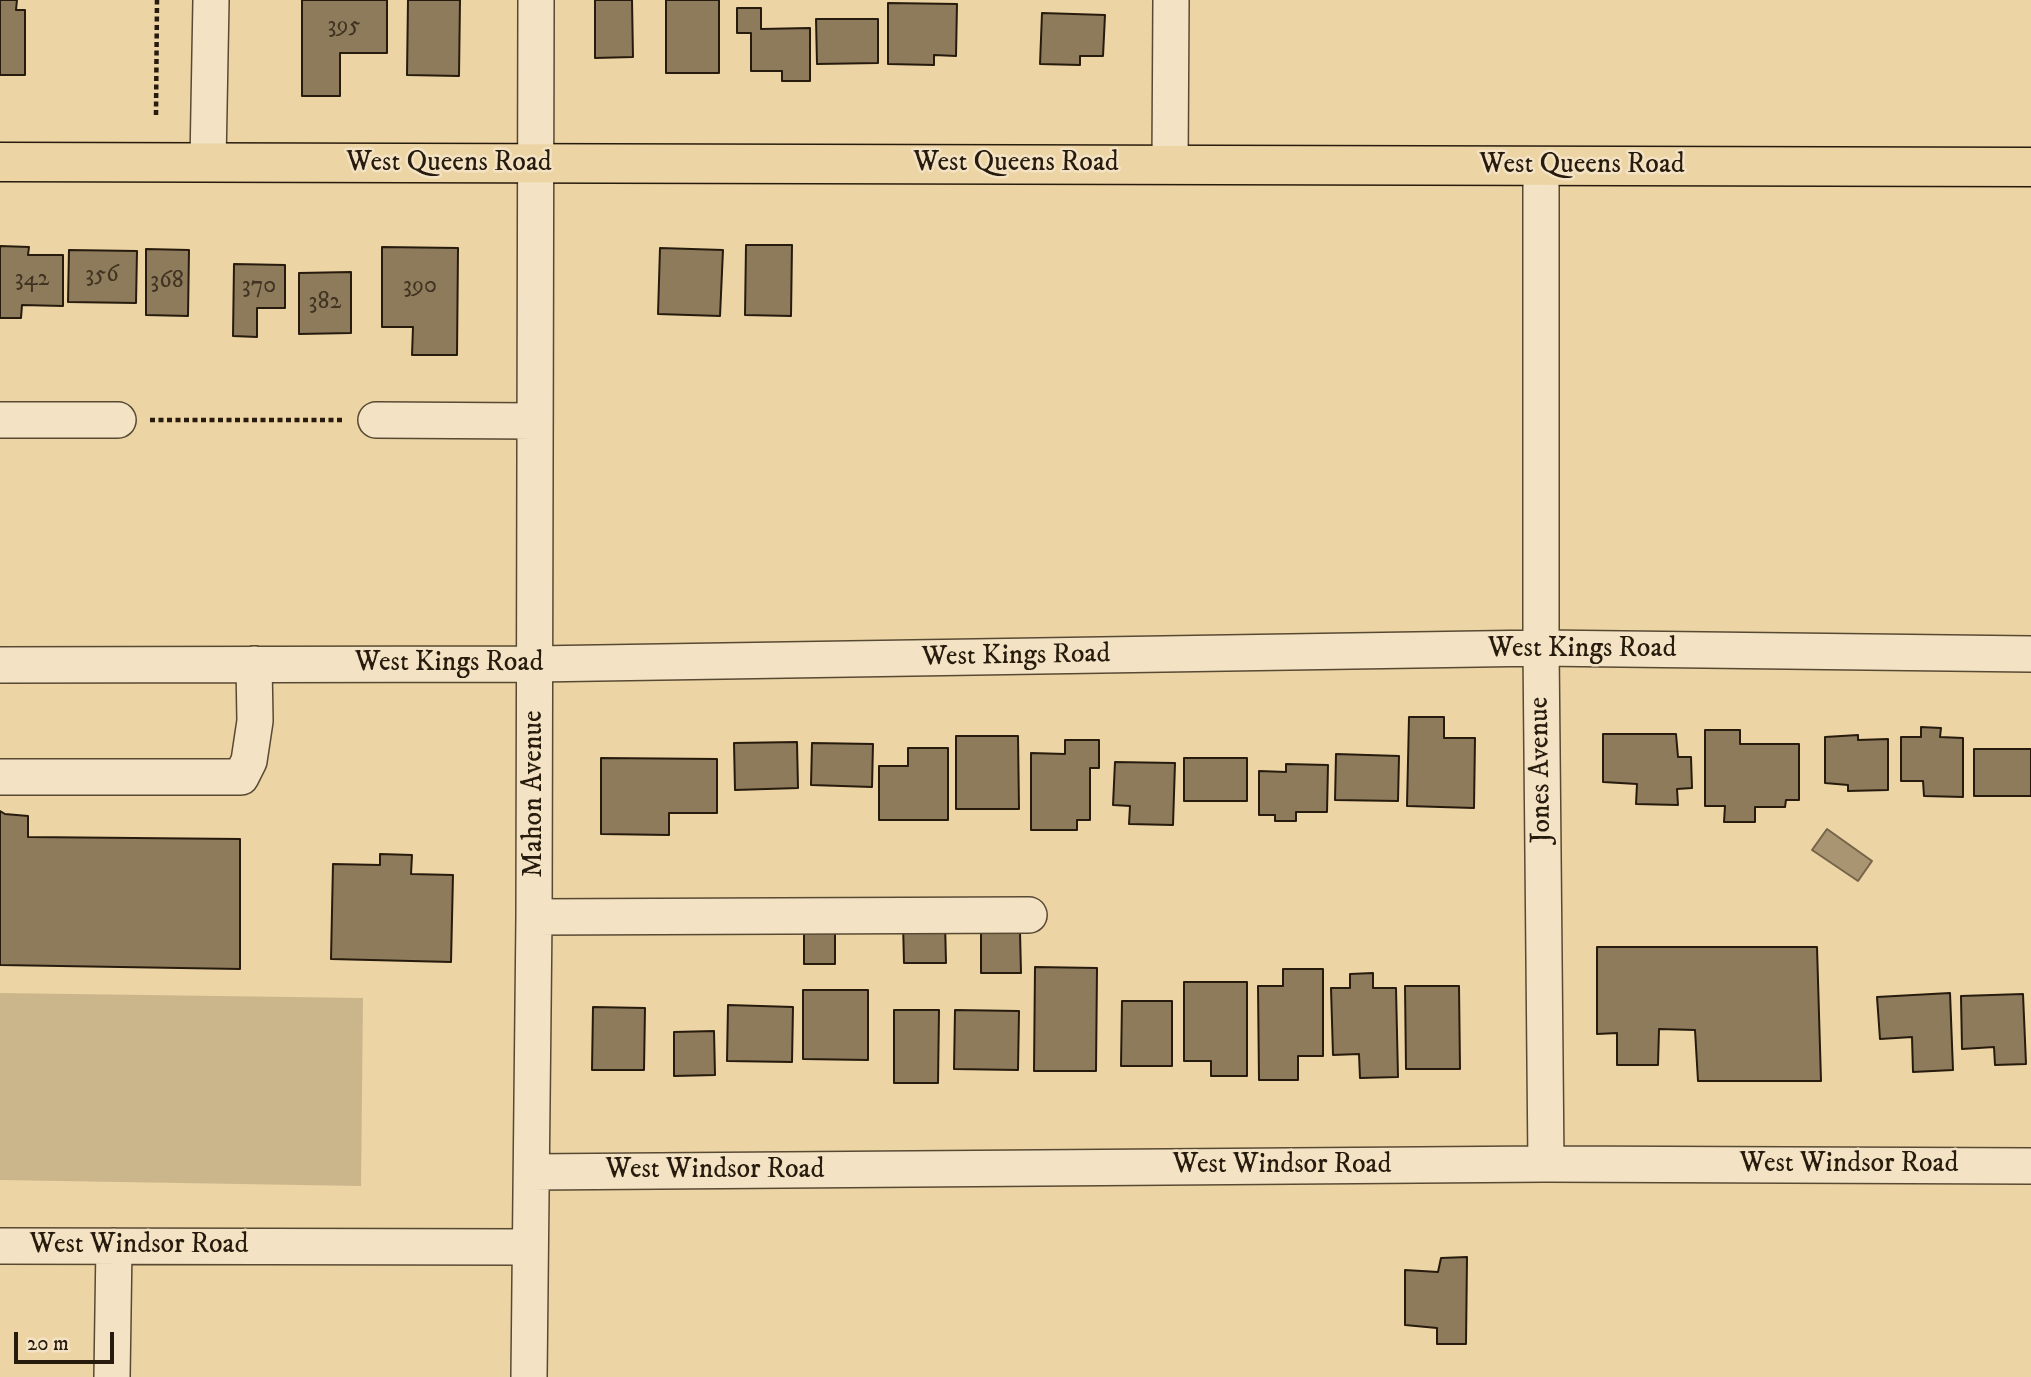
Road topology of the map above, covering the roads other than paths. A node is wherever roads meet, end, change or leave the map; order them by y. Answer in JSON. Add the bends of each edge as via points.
{"nodes":[{"id":1,"x":211,"y":0,"type":"edge"},
{"id":2,"x":536,"y":0,"type":"edge"},
{"id":3,"x":1171,"y":0,"type":"edge"},
{"id":4,"x":0,"y":162,"type":"edge"},
{"id":5,"x":208,"y":162,"type":"junction"},
{"id":6,"x":535,"y":164,"type":"junction"},
{"id":7,"x":1170,"y":164,"type":"junction"},
{"id":8,"x":1541,"y":166,"type":"junction"},
{"id":9,"x":2031,"y":167,"type":"edge"},
{"id":10,"x":0,"y":420,"type":"edge"},
{"id":11,"x":118,"y":420,"type":"road end"},
{"id":12,"x":376,"y":420,"type":"road end"},
{"id":13,"x":534,"y":421,"type":"junction"},
{"id":14,"x":1541,"y":648,"type":"junction"},
{"id":15,"x":2031,"y":654,"type":"edge"},
{"id":16,"x":254,"y":664,"type":"junction"},
{"id":17,"x":535,"y":664,"type":"junction"},
{"id":18,"x":0,"y":665,"type":"edge"},
{"id":19,"x":0,"y":777,"type":"edge"},
{"id":20,"x":1029,"y":915,"type":"dead end"},
{"id":21,"x":534,"y":917,"type":"junction"},
{"id":22,"x":1546,"y":1164,"type":"junction"},
{"id":23,"x":2031,"y":1166,"type":"edge"},
{"id":24,"x":532,"y":1172,"type":"junction"},
{"id":25,"x":0,"y":1246,"type":"edge"},
{"id":26,"x":114,"y":1246,"type":"junction"},
{"id":27,"x":530,"y":1247,"type":"junction"},
{"id":28,"x":112,"y":1377,"type":"edge"},
{"id":29,"x":529,"y":1377,"type":"edge"}],
"edges":[{"from":1,"to":5,"type":"street"},
{"from":2,"to":6,"type":"street","name":"Mahon Avenue"},
{"from":3,"to":7,"type":"street"},
{"from":4,"to":5,"type":"main road","name":"West Queens Road"},
{"from":5,"to":6,"type":"main road","name":"West Queens Road"},
{"from":6,"to":7,"type":"main road","name":"West Queens Road"},
{"from":6,"to":13,"type":"street","name":"Mahon Avenue"},
{"from":7,"to":8,"type":"main road","name":"West Queens Road"},
{"from":8,"to":9,"type":"main road","name":"West Queens Road"},
{"from":8,"to":14,"type":"street","name":"Jones Avenue"},
{"from":10,"to":11,"type":"street"},
{"from":12,"to":13,"type":"street"},
{"from":13,"to":17,"type":"street","name":"Mahon Avenue"},
{"from":14,"to":15,"type":"street","name":"West Kings Road"},
{"from":14,"to":17,"type":"street","name":"West Kings Road"},
{"from":14,"to":22,"type":"street","name":"Jones Avenue"},
{"from":16,"to":17,"type":"street","name":"West Kings Road"},
{"from":16,"to":18,"type":"street","name":"West Kings Road"},
{"from":16,"to":19,"type":"street","via":[[254,720],[249,761],[241,777]]},
{"from":17,"to":21,"type":"street","name":"Mahon Avenue"},
{"from":20,"to":21,"type":"street"},
{"from":21,"to":24,"type":"street","name":"Mahon Avenue"},
{"from":22,"to":23,"type":"street","name":"West Windsor Road"},
{"from":22,"to":24,"type":"street","name":"West Windsor Road"},
{"from":24,"to":27,"type":"street","name":"Mahon Avenue"},
{"from":25,"to":26,"type":"street","name":"West Windsor Road"},
{"from":26,"to":27,"type":"street","name":"West Windsor Road"},
{"from":26,"to":28,"type":"street"},
{"from":27,"to":29,"type":"street","name":"Mahon Avenue"}]}
